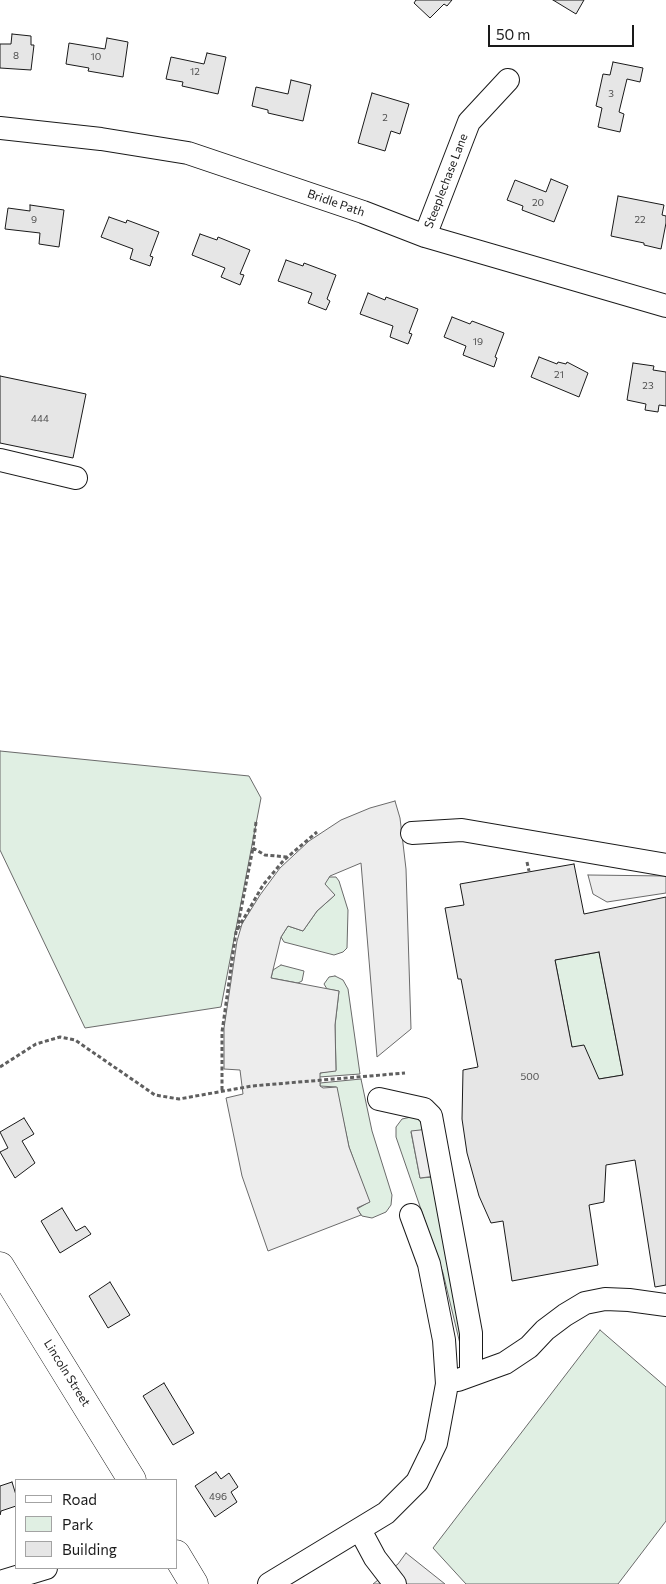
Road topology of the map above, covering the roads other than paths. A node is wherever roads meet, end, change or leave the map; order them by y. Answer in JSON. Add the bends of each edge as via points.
{"nodes":[{"id":1,"x":508,"y":80,"type":"dead end"},
{"id":2,"x":0,"y":128,"type":"edge"},
{"id":3,"x":425,"y":236,"type":"junction"},
{"id":4,"x":666,"y":306,"type":"edge"},
{"id":5,"x":0,"y":460,"type":"edge"},
{"id":6,"x":76,"y":478,"type":"dead end"},
{"id":7,"x":412,"y":832,"type":"dead end"},
{"id":8,"x":666,"y":865,"type":"edge"},
{"id":9,"x":379,"y":1098,"type":"dead end"},
{"id":10,"x":411,"y":1215,"type":"dead end"},
{"id":11,"x":0,"y":1266,"type":"edge"},
{"id":12,"x":666,"y":1305,"type":"edge"},
{"id":13,"x":471,"y":1375,"type":"junction"},
{"id":14,"x":448,"y":1384,"type":"junction"},
{"id":15,"x":131,"y":1479,"type":"edge"},
{"id":16,"x":360,"y":1530,"type":"junction"},
{"id":17,"x":178,"y":1557,"type":"edge"},
{"id":18,"x":43,"y":1569,"type":"edge"},
{"id":19,"x":0,"y":1582,"type":"edge"},
{"id":20,"x":194,"y":1584,"type":"edge"},
{"id":21,"x":269,"y":1584,"type":"edge"},
{"id":22,"x":395,"y":1584,"type":"edge"}],
"edges":[{"from":1,"to":3,"type":"street","name":"Steeplechase Lane","via":[[469,122]]},
{"from":2,"to":3,"type":"street","name":"Bridle Path","via":[[188,153]]},
{"from":3,"to":4,"type":"street","name":"Bridle Path"},
{"from":5,"to":6,"type":"street"},
{"from":7,"to":8,"type":"street","via":[[462,830]]},
{"from":9,"to":13,"type":"street","via":[[424,1109],[432,1116],[471,1333]]},
{"from":10,"to":14,"type":"street","via":[[429,1264],[444,1340]]},
{"from":11,"to":15,"type":"main road","name":"Lincoln Street"},
{"from":12,"to":13,"type":"street","via":[[605,1299],[585,1303],[505,1363]]},
{"from":13,"to":14,"type":"street"},
{"from":14,"to":16,"type":"street","via":[[436,1443],[417,1482],[386,1513]]},
{"from":16,"to":21,"type":"street"},
{"from":16,"to":22,"type":"street","via":[[375,1558]]},
{"from":17,"to":20,"type":"main road"},
{"from":18,"to":19,"type":"street"}]}
